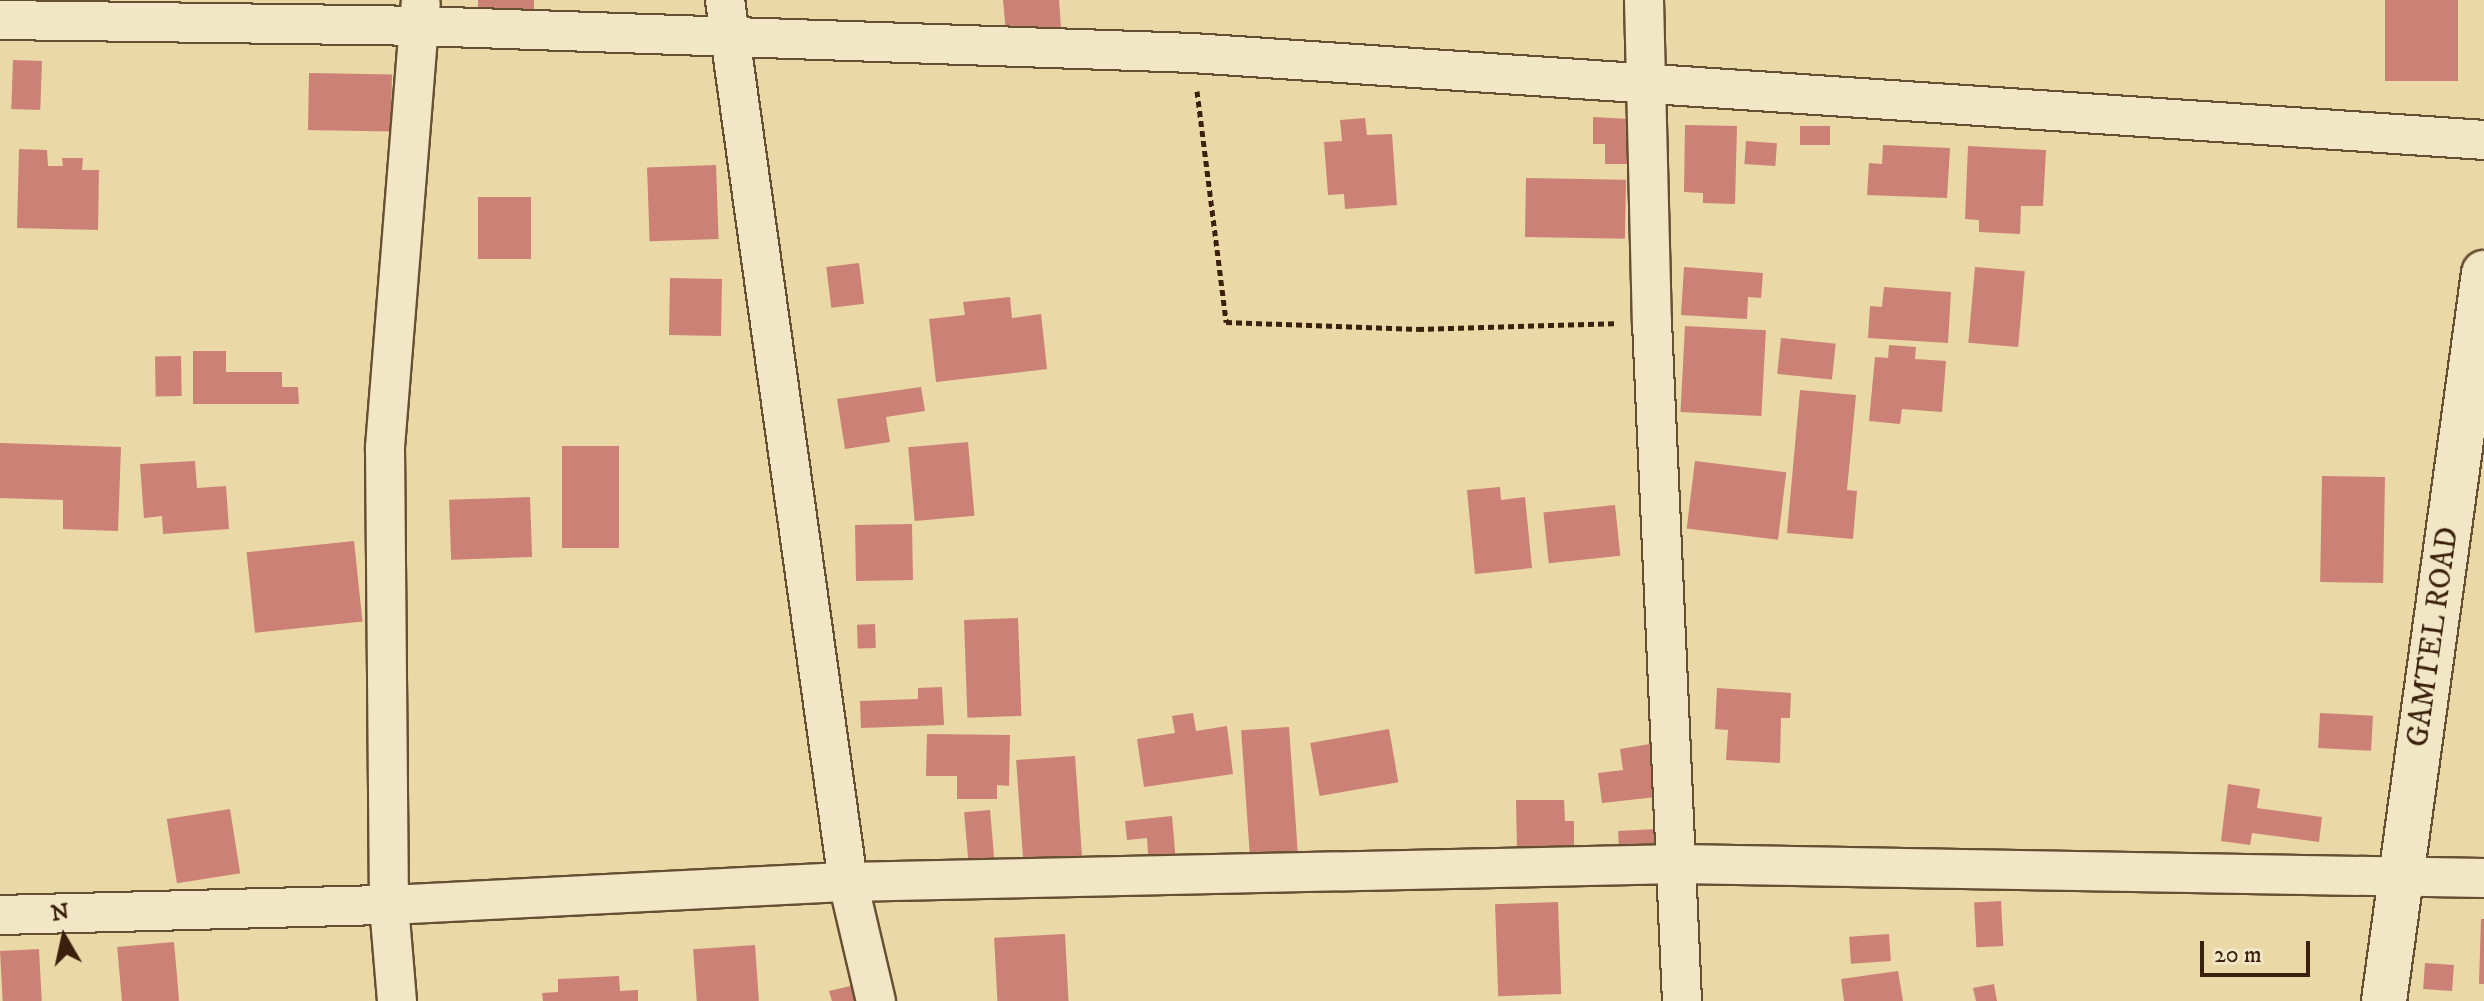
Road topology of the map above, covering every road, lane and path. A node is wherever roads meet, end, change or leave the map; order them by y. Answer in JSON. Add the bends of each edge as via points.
{"nodes":[{"id":1,"x":1644,"y":0,"type":"edge"},
{"id":2,"x":420,"y":13,"type":"edge"},
{"id":3,"x":726,"y":17,"type":"edge"},
{"id":4,"x":0,"y":20,"type":"edge"},
{"id":5,"x":1192,"y":53,"type":"junction"},
{"id":6,"x":1648,"y":84,"type":"junction"},
{"id":7,"x":2484,"y":140,"type":"edge"},
{"id":8,"x":2484,"y":273,"type":"edge"},
{"id":9,"x":1652,"y":322,"type":"junction"},
{"id":10,"x":2478,"y":358,"type":"edge"},
{"id":11,"x":1679,"y":864,"type":"junction"},
{"id":12,"x":2401,"y":878,"type":"junction"},
{"id":13,"x":2484,"y":878,"type":"edge"},
{"id":14,"x":848,"y":882,"type":"junction"},
{"id":15,"x":389,"y":905,"type":"junction"},
{"id":16,"x":0,"y":915,"type":"edge"},
{"id":17,"x":397,"y":1001,"type":"edge"},
{"id":18,"x":876,"y":1001,"type":"edge"},
{"id":19,"x":1682,"y":1001,"type":"edge"},
{"id":20,"x":2384,"y":1001,"type":"edge"}],
"edges":[{"from":1,"to":6,"type":"street"},
{"from":2,"to":3,"type":"street"},
{"from":2,"to":4,"type":"street"},
{"from":2,"to":15,"type":"street","via":[[385,447]]},
{"from":3,"to":5,"type":"street"},
{"from":3,"to":14,"type":"street"},
{"from":5,"to":6,"type":"street"},
{"from":5,"to":9,"type":"path","via":[[1226,322],[1418,329]]},
{"from":6,"to":7,"type":"street"},
{"from":6,"to":9,"type":"street"},
{"from":8,"to":10,"type":"street","name":"GAMTEL ROAD"},
{"from":9,"to":11,"type":"street"},
{"from":10,"to":12,"type":"street","name":"GAMTEL ROAD"},
{"from":11,"to":12,"type":"street"},
{"from":11,"to":14,"type":"street"},
{"from":11,"to":19,"type":"street"},
{"from":12,"to":13,"type":"street"},
{"from":12,"to":20,"type":"street","name":"GAMTEL ROAD"},
{"from":14,"to":15,"type":"street"},
{"from":14,"to":18,"type":"street"},
{"from":15,"to":16,"type":"street"},
{"from":15,"to":17,"type":"street"}]}
